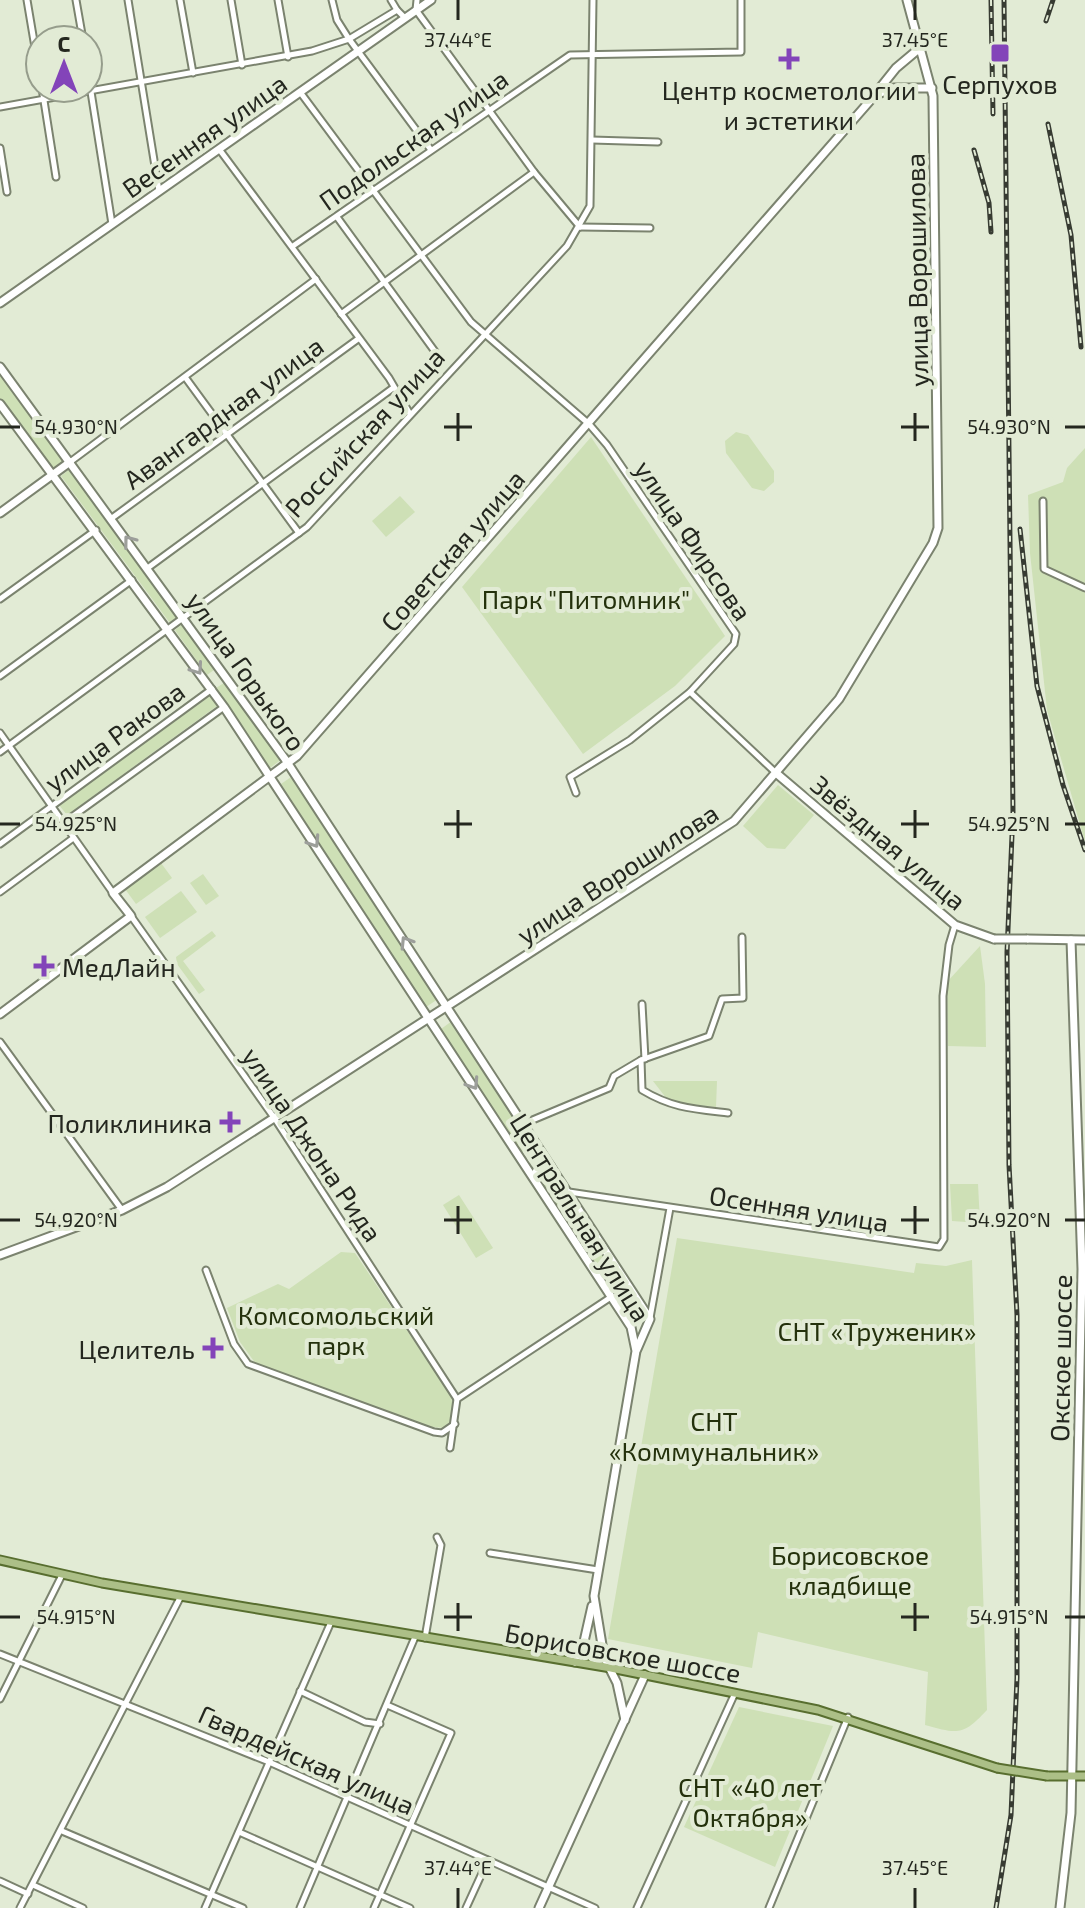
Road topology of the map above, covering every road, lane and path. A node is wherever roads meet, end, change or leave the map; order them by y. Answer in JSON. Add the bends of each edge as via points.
{"nodes":[{"id":1,"x":27,"y":0,"type":"edge"},
{"id":2,"x":76,"y":0,"type":"edge"},
{"id":3,"x":128,"y":0,"type":"edge"},
{"id":4,"x":180,"y":0,"type":"edge"},
{"id":5,"x":231,"y":0,"type":"edge"},
{"id":6,"x":278,"y":0,"type":"edge"},
{"id":7,"x":332,"y":0,"type":"edge"},
{"id":8,"x":391,"y":0,"type":"edge"},
{"id":9,"x":417,"y":0,"type":"edge"},
{"id":10,"x":431,"y":0,"type":"edge"},
{"id":11,"x":593,"y":0,"type":"edge"},
{"id":12,"x":741,"y":0,"type":"edge"},
{"id":13,"x":907,"y":0,"type":"edge"},
{"id":14,"x":397,"y":10,"type":"junction"},
{"id":15,"x":416,"y":10,"type":"junction"},
{"id":16,"x":405,"y":18,"type":"junction"},
{"id":17,"x":31,"y":24,"type":"edge"},
{"id":18,"x":80,"y":24,"type":"edge"},
{"id":19,"x":349,"y":39,"type":"junction"},
{"id":20,"x":921,"y":47,"type":"junction"},
{"id":21,"x":358,"y":51,"type":"junction"},
{"id":22,"x":592,"y":54,"type":"junction"},
{"id":23,"x":288,"y":57,"type":"junction"},
{"id":24,"x":242,"y":65,"type":"junction"},
{"id":25,"x":896,"y":68,"type":"junction"},
{"id":26,"x":193,"y":73,"type":"junction"},
{"id":27,"x":141,"y":83,"type":"junction"},
{"id":28,"x":901,"y":88,"type":"junction"},
{"id":29,"x":932,"y":88,"type":"junction"},
{"id":30,"x":104,"y":90,"type":"edge"},
{"id":31,"x":300,"y":92,"type":"junction"},
{"id":32,"x":875,"y":95,"type":"junction"},
{"id":33,"x":24,"y":103,"type":"edge"},
{"id":34,"x":45,"y":104,"type":"edge"},
{"id":35,"x":93,"y":104,"type":"edge"},
{"id":36,"x":0,"y":107,"type":"edge"},
{"id":37,"x":489,"y":109,"type":"junction"},
{"id":38,"x":592,"y":140,"type":"junction"},
{"id":39,"x":658,"y":142,"type":"dead end"},
{"id":40,"x":0,"y":148,"type":"edge"},
{"id":41,"x":219,"y":149,"type":"junction"},
{"id":42,"x":431,"y":150,"type":"junction"},
{"id":43,"x":534,"y":172,"type":"junction"},
{"id":44,"x":56,"y":177,"type":"dead end"},
{"id":45,"x":374,"y":190,"type":"junction"},
{"id":46,"x":159,"y":191,"type":"junction"},
{"id":47,"x":7,"y":192,"type":"dead end"},
{"id":48,"x":337,"y":217,"type":"junction"},
{"id":49,"x":112,"y":224,"type":"junction"},
{"id":50,"x":580,"y":227,"type":"junction"},
{"id":51,"x":650,"y":228,"type":"dead end"},
{"id":52,"x":293,"y":246,"type":"junction"},
{"id":53,"x":422,"y":254,"type":"junction"},
{"id":54,"x":316,"y":279,"type":"junction"},
{"id":55,"x":384,"y":281,"type":"junction"},
{"id":56,"x":0,"y":303,"type":"edge"},
{"id":57,"x":341,"y":314,"type":"junction"},
{"id":58,"x":483,"y":334,"type":"junction"},
{"id":59,"x":358,"y":339,"type":"junction"},
{"id":60,"x":436,"y":353,"type":"dead end"},
{"id":61,"x":0,"y":367,"type":"edge"},
{"id":62,"x":185,"y":377,"type":"junction"},
{"id":63,"x":393,"y":388,"type":"junction"},
{"id":64,"x":0,"y":404,"type":"edge"},
{"id":65,"x":410,"y":414,"type":"junction"},
{"id":66,"x":589,"y":424,"type":"junction"},
{"id":67,"x":226,"y":434,"type":"junction"},
{"id":68,"x":70,"y":462,"type":"junction"},
{"id":69,"x":54,"y":474,"type":"junction"},
{"id":70,"x":263,"y":483,"type":"junction"},
{"id":71,"x":1043,"y":501,"type":"dead end"},
{"id":72,"x":0,"y":513,"type":"edge"},
{"id":73,"x":112,"y":518,"type":"junction"},
{"id":74,"x":96,"y":530,"type":"junction"},
{"id":75,"x":299,"y":533,"type":"junction"},
{"id":76,"x":149,"y":567,"type":"junction"},
{"id":77,"x":133,"y":580,"type":"junction"},
{"id":78,"x":1085,"y":588,"type":"edge"},
{"id":79,"x":0,"y":599,"type":"edge"},
{"id":80,"x":184,"y":616,"type":"junction"},
{"id":81,"x":168,"y":628,"type":"junction"},
{"id":82,"x":0,"y":676,"type":"edge"},
{"id":83,"x":212,"y":689,"type":"junction"},
{"id":84,"x":690,"y":692,"type":"junction"},
{"id":85,"x":224,"y":707,"type":"junction"},
{"id":86,"x":0,"y":733,"type":"edge"},
{"id":87,"x":9,"y":745,"type":"junction"},
{"id":88,"x":0,"y":752,"type":"edge"},
{"id":89,"x":288,"y":764,"type":"junction"},
{"id":90,"x":776,"y":773,"type":"junction"},
{"id":91,"x":271,"y":777,"type":"junction"},
{"id":92,"x":576,"y":793,"type":"dead end"},
{"id":93,"x":50,"y":807,"type":"junction"},
{"id":94,"x":62,"y":824,"type":"junction"},
{"id":95,"x":72,"y":839,"type":"junction"},
{"id":96,"x":0,"y":844,"type":"edge"},
{"id":97,"x":0,"y":892,"type":"edge"},
{"id":98,"x":113,"y":893,"type":"junction"},
{"id":99,"x":131,"y":916,"type":"junction"},
{"id":100,"x":955,"y":925,"type":"junction"},
{"id":101,"x":742,"y":937,"type":"dead end"},
{"id":102,"x":1071,"y":940,"type":"junction"},
{"id":103,"x":1085,"y":940,"type":"edge"},
{"id":104,"x":642,"y":1004,"type":"dead end"},
{"id":105,"x":447,"y":1008,"type":"junction"},
{"id":106,"x":0,"y":1014,"type":"edge"},
{"id":107,"x":431,"y":1018,"type":"junction"},
{"id":108,"x":0,"y":1042,"type":"edge"},
{"id":109,"x":643,"y":1059,"type":"junction"},
{"id":110,"x":728,"y":1113,"type":"dead end"},
{"id":111,"x":275,"y":1119,"type":"junction"},
{"id":112,"x":523,"y":1124,"type":"junction"},
{"id":113,"x":537,"y":1146,"type":"junction"},
{"id":114,"x":521,"y":1157,"type":"junction"},
{"id":115,"x":551,"y":1167,"type":"junction"},
{"id":116,"x":534,"y":1176,"type":"junction"},
{"id":117,"x":568,"y":1192,"type":"junction"},
{"id":118,"x":670,"y":1208,"type":"junction"},
{"id":119,"x":122,"y":1210,"type":"junction"},
{"id":120,"x":0,"y":1255,"type":"edge"},
{"id":121,"x":206,"y":1270,"type":"dead end"},
{"id":122,"x":611,"y":1297,"type":"junction"},
{"id":123,"x":648,"y":1323,"type":"junction"},
{"id":124,"x":631,"y":1327,"type":"junction"},
{"id":125,"x":636,"y":1351,"type":"junction"},
{"id":126,"x":457,"y":1399,"type":"junction"},
{"id":127,"x":455,"y":1424,"type":"junction"},
{"id":128,"x":450,"y":1448,"type":"dead end"},
{"id":129,"x":437,"y":1537,"type":"dead end"},
{"id":130,"x":490,"y":1553,"type":"dead end"},
{"id":131,"x":0,"y":1560,"type":"edge"},
{"id":132,"x":598,"y":1570,"type":"junction"},
{"id":133,"x":62,"y":1575,"type":"junction"},
{"id":134,"x":181,"y":1596,"type":"junction"},
{"id":135,"x":594,"y":1596,"type":"junction"},
{"id":136,"x":331,"y":1622,"type":"junction"},
{"id":137,"x":415,"y":1637,"type":"junction"},
{"id":138,"x":425,"y":1639,"type":"junction"},
{"id":139,"x":0,"y":1654,"type":"edge"},
{"id":140,"x":17,"y":1661,"type":"junction"},
{"id":141,"x":575,"y":1662,"type":"junction"},
{"id":142,"x":611,"y":1668,"type":"junction"},
{"id":143,"x":645,"y":1675,"type":"junction"},
{"id":144,"x":300,"y":1691,"type":"junction"},
{"id":145,"x":735,"y":1693,"type":"junction"},
{"id":146,"x":0,"y":1699,"type":"edge"},
{"id":147,"x":128,"y":1704,"type":"junction"},
{"id":148,"x":387,"y":1705,"type":"junction"},
{"id":149,"x":848,"y":1717,"type":"junction"},
{"id":150,"x":625,"y":1720,"type":"junction"},
{"id":151,"x":380,"y":1724,"type":"junction"},
{"id":152,"x":269,"y":1762,"type":"junction"},
{"id":153,"x":1072,"y":1776,"type":"junction"},
{"id":154,"x":1085,"y":1776,"type":"edge"},
{"id":155,"x":349,"y":1798,"type":"junction"},
{"id":156,"x":410,"y":1826,"type":"junction"},
{"id":157,"x":62,"y":1831,"type":"junction"},
{"id":158,"x":239,"y":1832,"type":"junction"},
{"id":159,"x":488,"y":1860,"type":"junction"},
{"id":160,"x":318,"y":1868,"type":"junction"},
{"id":161,"x":0,"y":1881,"type":"edge"},
{"id":162,"x":33,"y":1885,"type":"junction"},
{"id":163,"x":548,"y":1887,"type":"junction"},
{"id":164,"x":28,"y":1894,"type":"junction"},
{"id":165,"x":211,"y":1895,"type":"junction"},
{"id":166,"x":380,"y":1895,"type":"junction"},
{"id":167,"x":20,"y":1908,"type":"edge"},
{"id":168,"x":83,"y":1908,"type":"edge"},
{"id":169,"x":205,"y":1908,"type":"edge"},
{"id":170,"x":243,"y":1908,"type":"edge"},
{"id":171,"x":300,"y":1908,"type":"edge"},
{"id":172,"x":374,"y":1908,"type":"edge"},
{"id":173,"x":410,"y":1908,"type":"edge"},
{"id":174,"x":466,"y":1908,"type":"edge"},
{"id":175,"x":539,"y":1908,"type":"edge"},
{"id":176,"x":595,"y":1908,"type":"edge"},
{"id":177,"x":637,"y":1908,"type":"edge"},
{"id":178,"x":769,"y":1908,"type":"edge"},
{"id":179,"x":1060,"y":1908,"type":"edge"}],
"edges":[{"from":1,"to":17,"type":"street"},
{"from":2,"to":18,"type":"street"},
{"from":3,"to":27,"type":"street"},
{"from":4,"to":26,"type":"street"},
{"from":5,"to":24,"type":"street"},
{"from":6,"to":23,"type":"street"},
{"from":7,"to":19,"type":"street"},
{"from":8,"to":14,"type":"street"},
{"from":9,"to":15,"type":"street"},
{"from":10,"to":15,"type":"street","name":"Весенняя улица"},
{"from":11,"to":22,"type":"street"},
{"from":12,"to":22,"type":"street","name":"Подольская улица","via":[[741,52]]},
{"from":13,"to":20,"type":"street","name":"улица Ворошилова"},
{"from":14,"to":16,"type":"street"},
{"from":14,"to":19,"type":"street"},
{"from":15,"to":16,"type":"street","name":"Весенняя улица"},
{"from":15,"to":37,"type":"street"},
{"from":16,"to":21,"type":"street","name":"Весенняя улица"},
{"from":19,"to":21,"type":"street"},
{"from":19,"to":23,"type":"street"},
{"from":20,"to":25,"type":"street","name":"Советская улица"},
{"from":20,"to":29,"type":"street","name":"улица Ворошилова"},
{"from":21,"to":31,"type":"street","name":"Весенняя улица"},
{"from":21,"to":42,"type":"street"},
{"from":22,"to":37,"type":"street","name":"Подольская улица","via":[[570,55]]},
{"from":22,"to":38,"type":"street"},
{"from":23,"to":24,"type":"street"},
{"from":24,"to":26,"type":"street"},
{"from":25,"to":28,"type":"street","via":[[892,79]]},
{"from":25,"to":32,"type":"street","name":"Советская улица"},
{"from":26,"to":27,"type":"street"},
{"from":27,"to":30,"type":"street"},
{"from":27,"to":46,"type":"street"},
{"from":28,"to":29,"type":"street"},
{"from":28,"to":32,"type":"street"},
{"from":29,"to":90,"type":"street","name":"улица Ворошилова","via":[[938,528],[844,691]]},
{"from":31,"to":41,"type":"street","name":"Весенняя улица"},
{"from":31,"to":45,"type":"street","name":"улица Фирсова"},
{"from":32,"to":66,"type":"street","name":"Советская улица"},
{"from":33,"to":36,"type":"street"},
{"from":34,"to":44,"type":"street"},
{"from":35,"to":49,"type":"street"},
{"from":37,"to":42,"type":"street","name":"Подольская улица"},
{"from":37,"to":43,"type":"street"},
{"from":38,"to":39,"type":"street"},
{"from":38,"to":50,"type":"street","via":[[590,206]]},
{"from":40,"to":47,"type":"street"},
{"from":41,"to":46,"type":"street","name":"Весенняя улица"},
{"from":41,"to":52,"type":"street"},
{"from":42,"to":45,"type":"street","name":"Подольская улица"},
{"from":43,"to":50,"type":"street"},
{"from":43,"to":53,"type":"street"},
{"from":45,"to":48,"type":"street","name":"Подольская улица"},
{"from":45,"to":53,"type":"street","name":"улица Фирсова"},
{"from":46,"to":49,"type":"street","name":"Весенняя улица"},
{"from":48,"to":52,"type":"street","name":"Подольская улица"},
{"from":48,"to":55,"type":"street"},
{"from":49,"to":56,"type":"street","name":"Весенняя улица"},
{"from":50,"to":51,"type":"street"},
{"from":50,"to":58,"type":"street","name":"Российская улица"},
{"from":52,"to":54,"type":"street"},
{"from":53,"to":55,"type":"street"},
{"from":53,"to":58,"type":"street","name":"улица Фирсова"},
{"from":54,"to":57,"type":"street"},
{"from":54,"to":62,"type":"street"},
{"from":55,"to":57,"type":"street"},
{"from":55,"to":60,"type":"street"},
{"from":57,"to":59,"type":"street"},
{"from":58,"to":65,"type":"street","name":"Российская улица"},
{"from":58,"to":66,"type":"street","name":"улица Фирсова"},
{"from":59,"to":63,"type":"street"},
{"from":59,"to":67,"type":"street","name":"Авангардная улица"},
{"from":61,"to":68,"type":"street","name":"улица Горького"},
{"from":62,"to":67,"type":"street"},
{"from":62,"to":68,"type":"street"},
{"from":63,"to":65,"type":"street"},
{"from":63,"to":70,"type":"street"},
{"from":64,"to":69,"type":"street","name":"улица Горького"},
{"from":65,"to":75,"type":"street","name":"Российская улица"},
{"from":66,"to":84,"type":"street","name":"улица Фирсова","via":[[736,634],[734,644]]},
{"from":66,"to":89,"type":"street","name":"Советская улица"},
{"from":67,"to":70,"type":"street"},
{"from":67,"to":73,"type":"street","name":"Авангардная улица"},
{"from":68,"to":69,"type":"street"},
{"from":68,"to":73,"type":"street","name":"улица Горького"},
{"from":69,"to":72,"type":"street"},
{"from":69,"to":74,"type":"street","name":"улица Горького"},
{"from":70,"to":75,"type":"street"},
{"from":70,"to":76,"type":"street"},
{"from":71,"to":78,"type":"street","via":[[1044,569]]},
{"from":76,"to":73,"type":"street","name":"улица Горького","one_way":true},
{"from":74,"to":77,"type":"street","name":"улица Горького"},
{"from":74,"to":79,"type":"street"},
{"from":75,"to":80,"type":"street","name":"Российская улица"},
{"from":76,"to":80,"type":"street","name":"улица Горького"},
{"from":77,"to":81,"type":"street","name":"улица Горького"},
{"from":77,"to":82,"type":"street"},
{"from":80,"to":81,"type":"street","name":"Российская улица"},
{"from":80,"to":89,"type":"street","name":"улица Горького"},
{"from":81,"to":83,"type":"street","name":"улица Горького","one_way":true},
{"from":81,"to":87,"type":"street","name":"Российская улица"},
{"from":83,"to":85,"type":"street","name":"улица Горького"},
{"from":83,"to":93,"type":"street","name":"улица Ракова"},
{"from":84,"to":90,"type":"street"},
{"from":84,"to":92,"type":"street","via":[[630,740],[570,777]]},
{"from":85,"to":91,"type":"street","name":"улица Горького"},
{"from":85,"to":94,"type":"street","name":"улица Ракова"},
{"from":86,"to":87,"type":"street"},
{"from":87,"to":88,"type":"street","name":"Российская улица"},
{"from":87,"to":93,"type":"street"},
{"from":89,"to":91,"type":"street","name":"Советская улица"},
{"from":105,"to":89,"type":"street","name":"улица Горького","one_way":true},
{"from":90,"to":100,"type":"street","name":"Звёздная улица"},
{"from":90,"to":105,"type":"street","name":"улица Ворошилова","via":[[734,821]]},
{"from":91,"to":98,"type":"street","name":"Советская улица"},
{"from":91,"to":107,"type":"street","name":"улица Горького","one_way":true},
{"from":93,"to":94,"type":"street"},
{"from":93,"to":96,"type":"street","name":"улица Ракова"},
{"from":94,"to":95,"type":"street"},
{"from":95,"to":97,"type":"street"},
{"from":95,"to":98,"type":"street"},
{"from":98,"to":99,"type":"street"},
{"from":99,"to":106,"type":"street"},
{"from":99,"to":111,"type":"street","name":"улица Джона Рида"},
{"from":100,"to":102,"type":"street","name":"Звёздная улица","bridge":true,"via":[[994,939]]},
{"from":100,"to":118,"type":"street","name":"Осенняя улица","via":[[943,996],[944,1239],[939,1247]]},
{"from":101,"to":109,"type":"street","via":[[743,998],[722,999],[709,1036]]},
{"from":102,"to":103,"type":"street"},
{"from":102,"to":153,"type":"street","name":"Окское шоссе","via":[[1082,1269]]},
{"from":104,"to":109,"type":"street"},
{"from":105,"to":107,"type":"street","name":"улица Ворошилова"},
{"from":105,"to":112,"type":"street","name":"Центральная улица"},
{"from":107,"to":111,"type":"street","name":"улица Ворошилова"},
{"from":107,"to":114,"type":"street","name":"Центральная улица","one_way":true},
{"from":108,"to":119,"type":"street"},
{"from":109,"to":110,"type":"street","via":[[642,1090],[671,1106]]},
{"from":109,"to":112,"type":"street","via":[[614,1076],[609,1088]]},
{"from":111,"to":119,"type":"street","name":"улица Ворошилова"},
{"from":111,"to":126,"type":"street","name":"улица Джона Рида"},
{"from":112,"to":113,"type":"street","name":"Центральная улица"},
{"from":113,"to":114,"type":"street","via":[[531,1155]]},
{"from":113,"to":115,"type":"street","name":"Центральная улица"},
{"from":114,"to":116,"type":"street","name":"Центральная улица"},
{"from":115,"to":116,"type":"street","via":[[538,1168]]},
{"from":115,"to":117,"type":"street","name":"Центральная улица"},
{"from":116,"to":122,"type":"street","name":"Центральная улица"},
{"from":117,"to":118,"type":"street","name":"Осенняя улица"},
{"from":117,"to":123,"type":"street","name":"Центральная улица"},
{"from":118,"to":123,"type":"street"},
{"from":119,"to":120,"type":"street","name":"улица Ворошилова"},
{"from":121,"to":127,"type":"street","via":[[234,1344],[255,1369],[434,1432],[449,1431]]},
{"from":122,"to":124,"type":"street","name":"Центральная улица"},
{"from":122,"to":126,"type":"street"},
{"from":123,"to":124,"type":"street","via":[[641,1330]]},
{"from":123,"to":125,"type":"street"},
{"from":124,"to":125,"type":"street","name":"Центральная улица"},
{"from":125,"to":132,"type":"street","name":"Центральная улица"},
{"from":126,"to":127,"type":"street"},
{"from":127,"to":128,"type":"street"},
{"from":129,"to":138,"type":"street","via":[[441,1545]]},
{"from":130,"to":132,"type":"street"},
{"from":131,"to":133,"type":"main road","name":"Борисовское шоссе"},
{"from":132,"to":135,"type":"street","name":"Центральная улица"},
{"from":133,"to":134,"type":"main road","name":"Борисовское шоссе"},
{"from":133,"to":140,"type":"street"},
{"from":134,"to":136,"type":"main road","name":"Борисовское шоссе"},
{"from":134,"to":147,"type":"street"},
{"from":135,"to":141,"type":"street"},
{"from":135,"to":142,"type":"street","name":"Центральная улица","via":[[604,1657]]},
{"from":136,"to":137,"type":"main road","name":"Борисовское шоссе"},
{"from":136,"to":144,"type":"street"},
{"from":137,"to":138,"type":"main road","name":"Борисовское шоссе"},
{"from":137,"to":148,"type":"street"},
{"from":138,"to":141,"type":"main road","name":"Борисовское шоссе"},
{"from":139,"to":140,"type":"street","name":"Гвардейская улица"},
{"from":140,"to":146,"type":"street"},
{"from":140,"to":147,"type":"street","name":"Гвардейская улица"},
{"from":141,"to":142,"type":"main road","name":"Борисовское шоссе"},
{"from":142,"to":143,"type":"main road","name":"Борисовское шоссе"},
{"from":142,"to":150,"type":"street","name":"Центральная улица"},
{"from":143,"to":145,"type":"main road","name":"Борисовское шоссе"},
{"from":143,"to":150,"type":"street"},
{"from":144,"to":151,"type":"street"},
{"from":144,"to":152,"type":"street"},
{"from":145,"to":149,"type":"main road","name":"Борисовское шоссе"},
{"from":145,"to":177,"type":"street"},
{"from":147,"to":152,"type":"street","name":"Гвардейская улица"},
{"from":147,"to":157,"type":"street"},
{"from":148,"to":151,"type":"street"},
{"from":148,"to":156,"type":"street","via":[[451,1733]]},
{"from":149,"to":153,"type":"main road","name":"Борисовское шоссе","bridge":true,"via":[[997,1768]]},
{"from":149,"to":178,"type":"street"},
{"from":150,"to":163,"type":"street"},
{"from":151,"to":155,"type":"street"},
{"from":152,"to":155,"type":"street","name":"Гвардейская улица"},
{"from":152,"to":158,"type":"street"},
{"from":153,"to":154,"type":"main road"},
{"from":153,"to":179,"type":"street","name":"Окское шоссе"},
{"from":155,"to":156,"type":"street","name":"Гвардейская улица"},
{"from":155,"to":160,"type":"street"},
{"from":156,"to":159,"type":"street","name":"Гвардейская улица"},
{"from":156,"to":166,"type":"street"},
{"from":157,"to":162,"type":"street"},
{"from":157,"to":165,"type":"street"},
{"from":158,"to":160,"type":"street"},
{"from":158,"to":165,"type":"street"},
{"from":159,"to":163,"type":"street","name":"Гвардейская улица"},
{"from":159,"to":174,"type":"street"},
{"from":160,"to":166,"type":"street"},
{"from":160,"to":171,"type":"street"},
{"from":161,"to":164,"type":"street"},
{"from":162,"to":164,"type":"street"},
{"from":162,"to":168,"type":"street"},
{"from":163,"to":175,"type":"street"},
{"from":163,"to":176,"type":"street","name":"Гвардейская улица"},
{"from":164,"to":167,"type":"street"},
{"from":165,"to":169,"type":"street"},
{"from":165,"to":170,"type":"street"},
{"from":166,"to":172,"type":"street"},
{"from":166,"to":173,"type":"street"}]}
